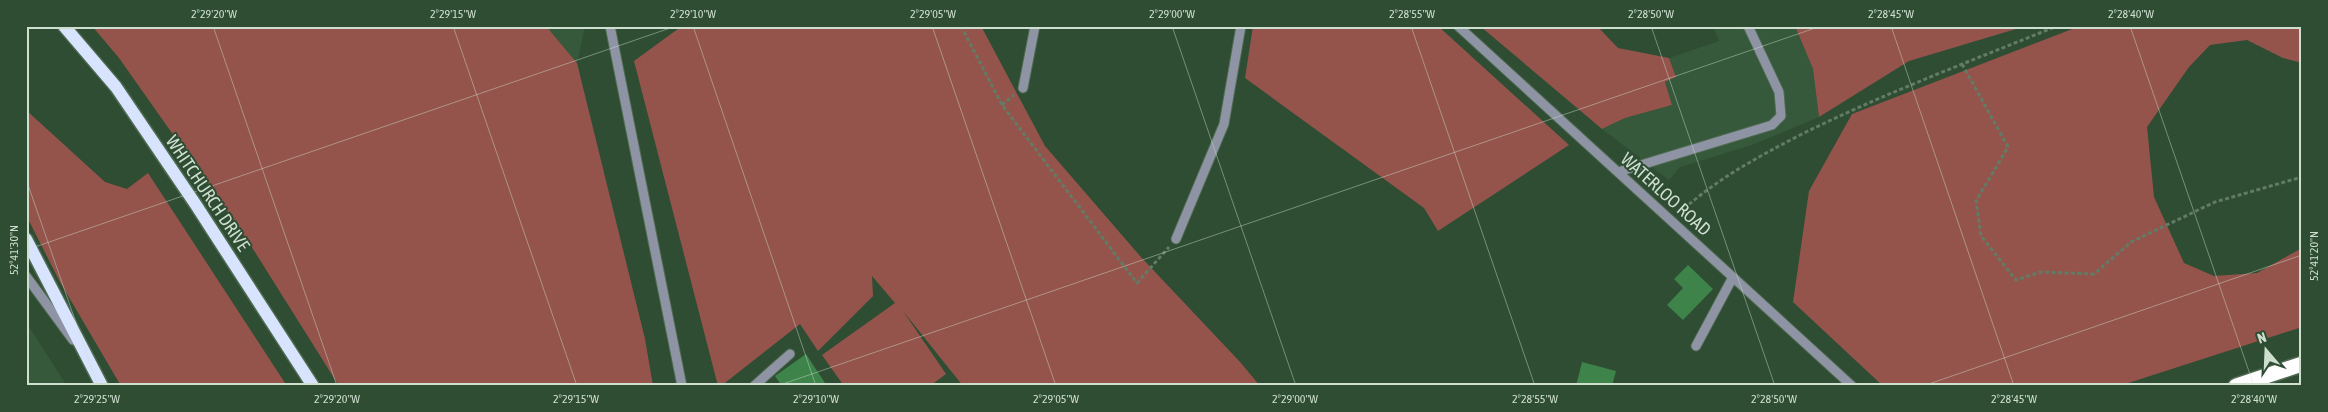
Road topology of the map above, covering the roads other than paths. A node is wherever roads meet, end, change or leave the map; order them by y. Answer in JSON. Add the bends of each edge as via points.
{"nodes":[{"id":1,"x":64,"y":26,"type":"edge"},
{"id":2,"x":610,"y":26,"type":"edge"},
{"id":3,"x":1035,"y":26,"type":"edge"},
{"id":4,"x":1242,"y":26,"type":"edge"},
{"id":5,"x":1458,"y":26,"type":"edge"},
{"id":6,"x":1748,"y":26,"type":"edge"},
{"id":7,"x":1023,"y":88,"type":"dead end"},
{"id":8,"x":1618,"y":172,"type":"junction"},
{"id":9,"x":26,"y":239,"type":"edge"},
{"id":10,"x":1176,"y":239,"type":"road end"},
{"id":11,"x":26,"y":276,"type":"edge"},
{"id":12,"x":1733,"y":276,"type":"junction"},
{"id":13,"x":1696,"y":346,"type":"dead end"},
{"id":14,"x":790,"y":354,"type":"dead end"},
{"id":15,"x":90,"y":362,"type":"junction"},
{"id":16,"x":2302,"y":364,"type":"edge"},
{"id":17,"x":102,"y":386,"type":"edge"},
{"id":18,"x":313,"y":386,"type":"edge"},
{"id":19,"x":682,"y":386,"type":"edge"},
{"id":20,"x":754,"y":386,"type":"edge"},
{"id":21,"x":1852,"y":386,"type":"edge"},
{"id":22,"x":2236,"y":386,"type":"edge"}],
"edges":[{"from":1,"to":18,"type":"main road","name":"WHITCHURCH DRIVE","via":[[122,95]]},
{"from":2,"to":19,"type":"street"},
{"from":3,"to":7,"type":"street"},
{"from":4,"to":10,"type":"street","via":[[1224,124]]},
{"from":5,"to":8,"type":"street","name":"WATERLOO ROAD"},
{"from":6,"to":8,"type":"street","via":[[1779,92],[1781,116],[1772,126]]},
{"from":8,"to":12,"type":"street","name":"WATERLOO ROAD"},
{"from":9,"to":15,"type":"main road"},
{"from":11,"to":15,"type":"street"},
{"from":12,"to":13,"type":"street"},
{"from":12,"to":21,"type":"street","name":"WATERLOO ROAD"},
{"from":14,"to":20,"type":"street"},
{"from":15,"to":17,"type":"main road"},
{"from":16,"to":22,"type":"highway"}]}
